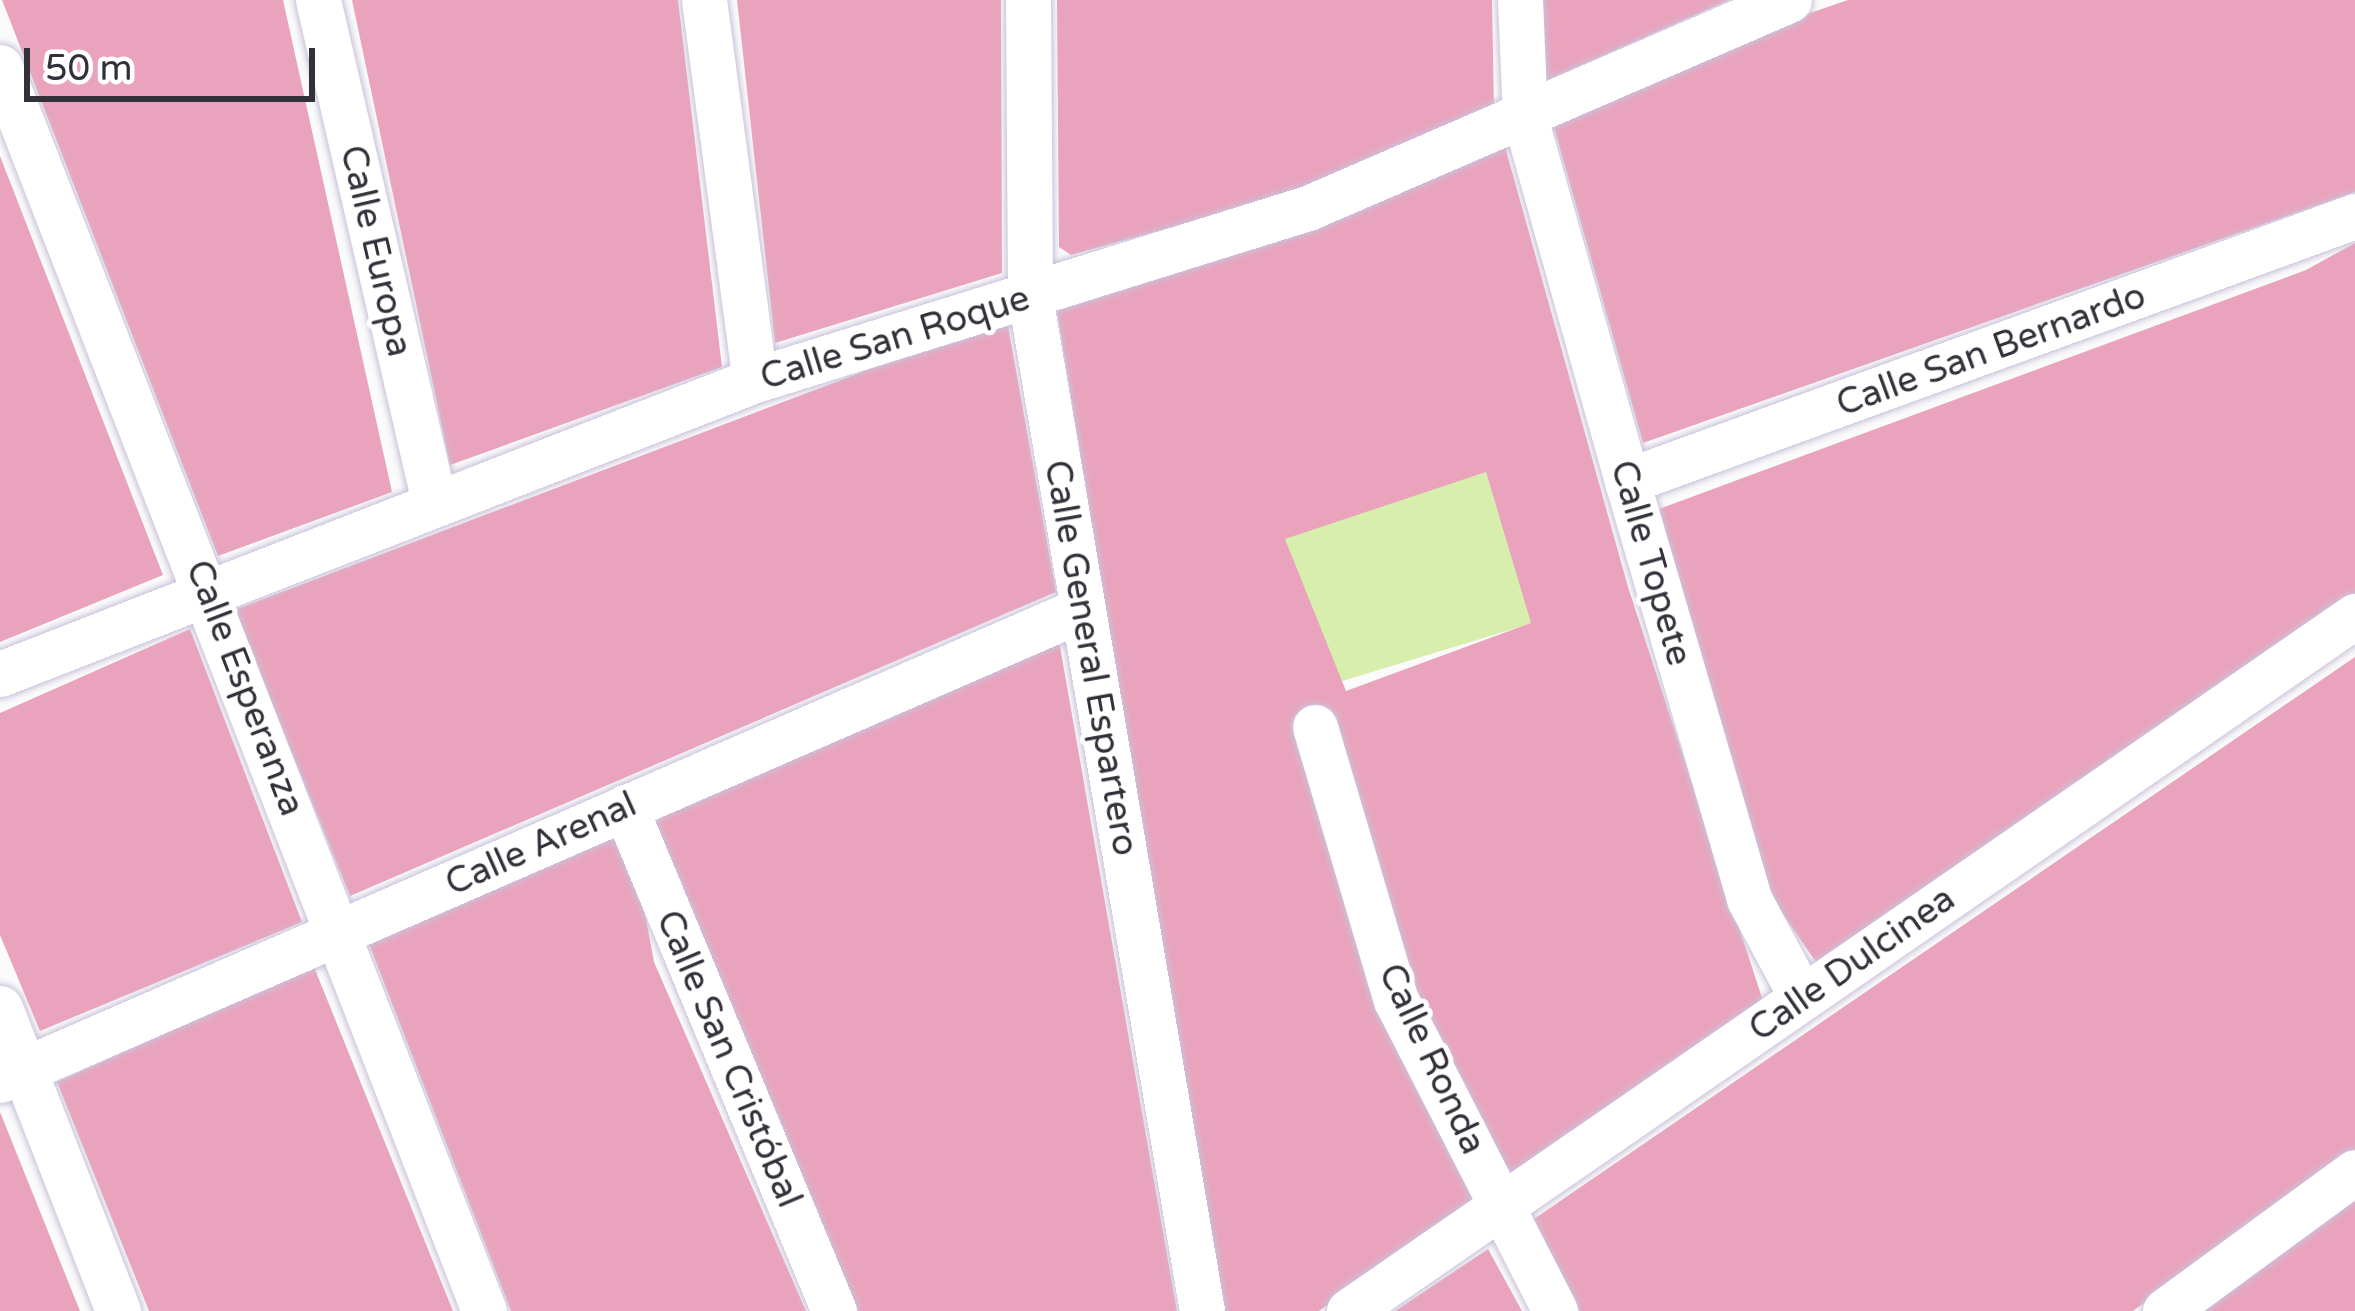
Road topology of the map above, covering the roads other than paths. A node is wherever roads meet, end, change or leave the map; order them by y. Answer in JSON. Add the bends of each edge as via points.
{"nodes":[{"id":1,"x":318,"y":0,"type":"edge"},
{"id":2,"x":704,"y":0,"type":"edge"},
{"id":3,"x":1028,"y":0,"type":"edge"},
{"id":4,"x":1520,"y":0,"type":"edge"},
{"id":5,"x":1778,"y":2,"type":"edge"},
{"id":6,"x":0,"y":68,"type":"edge"},
{"id":7,"x":1525,"y":118,"type":"junction"},
{"id":8,"x":2355,"y":216,"type":"edge"},
{"id":9,"x":1030,"y":297,"type":"junction"},
{"id":10,"x":755,"y":380,"type":"junction"},
{"id":11,"x":1627,"y":482,"type":"junction"},
{"id":12,"x":434,"y":502,"type":"junction"},
{"id":13,"x":208,"y":590,"type":"junction"},
{"id":14,"x":1082,"y":609,"type":"junction"},
{"id":15,"x":2355,"y":616,"type":"edge"},
{"id":16,"x":0,"y":674,"type":"edge"},
{"id":17,"x":1316,"y":728,"type":"dead end"},
{"id":18,"x":625,"y":807,"type":"junction"},
{"id":19,"x":339,"y":932,"type":"junction"},
{"id":20,"x":1802,"y":998,"type":"junction"},
{"id":21,"x":0,"y":1008,"type":"edge"},
{"id":22,"x":12,"y":1075,"type":"edge"},
{"id":23,"x":2355,"y":1172,"type":"edge"},
{"id":24,"x":1501,"y":1205,"type":"junction"},
{"id":25,"x":118,"y":1311,"type":"edge"},
{"id":26,"x":484,"y":1311,"type":"edge"},
{"id":27,"x":834,"y":1311,"type":"edge"},
{"id":28,"x":1202,"y":1311,"type":"edge"},
{"id":29,"x":1349,"y":1311,"type":"edge"},
{"id":30,"x":1555,"y":1311,"type":"edge"},
{"id":31,"x":2165,"y":1311,"type":"edge"}],
"edges":[{"from":1,"to":12,"type":"street","name":"Calle Europa"},
{"from":2,"to":10,"type":"street"},
{"from":3,"to":9,"type":"street","name":"Calle General Espartero"},
{"from":4,"to":7,"type":"street","name":"Calle Topete"},
{"from":5,"to":7,"type":"street","name":"Calle San Roque"},
{"from":6,"to":13,"type":"street","name":"Calle Esperanza"},
{"from":7,"to":9,"type":"street","name":"Calle San Roque","via":[[1308,208]]},
{"from":7,"to":11,"type":"street","name":"Calle Topete"},
{"from":8,"to":11,"type":"street","name":"Calle San Bernardo"},
{"from":9,"to":10,"type":"street","name":"Calle San Roque"},
{"from":9,"to":14,"type":"street","name":"Calle General Espartero"},
{"from":10,"to":12,"type":"street","name":"Calle San Roque"},
{"from":11,"to":20,"type":"street","name":"Calle Topete","via":[[1749,899]]},
{"from":12,"to":13,"type":"street","name":"Calle San Roque"},
{"from":13,"to":16,"type":"street","name":"Calle San Roque"},
{"from":13,"to":19,"type":"street","name":"Calle Esperanza"},
{"from":14,"to":18,"type":"street","name":"Calle Arenal"},
{"from":14,"to":28,"type":"street","name":"Calle General Espartero"},
{"from":15,"to":20,"type":"street","name":"Calle Dulcinea"},
{"from":17,"to":24,"type":"street","name":"Calle Ronda","via":[[1396,1000]]},
{"from":18,"to":19,"type":"street","name":"Calle Arenal"},
{"from":18,"to":27,"type":"street","name":"Calle San Cristóbal"},
{"from":19,"to":22,"type":"street","name":"Calle Arenal"},
{"from":19,"to":26,"type":"street","name":"Calle Esperanza"},
{"from":20,"to":24,"type":"street","name":"Calle Dulcinea"},
{"from":21,"to":22,"type":"street"},
{"from":22,"to":25,"type":"street"},
{"from":23,"to":31,"type":"street"},
{"from":24,"to":29,"type":"street","name":"Calle Dulcinea"},
{"from":24,"to":30,"type":"street","name":"Calle Ronda"}]}
